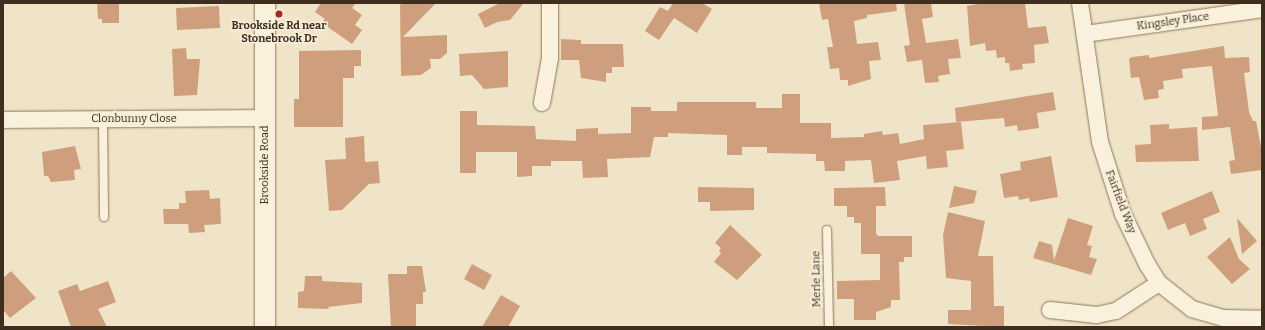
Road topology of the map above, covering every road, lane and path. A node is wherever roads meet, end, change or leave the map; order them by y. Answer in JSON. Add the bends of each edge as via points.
{"nodes":[{"id":1,"x":265,"y":3,"type":"edge"},
{"id":2,"x":550,"y":3,"type":"edge"},
{"id":3,"x":1080,"y":3,"type":"edge"},
{"id":4,"x":1262,"y":9,"type":"edge"},
{"id":5,"x":1085,"y":34,"type":"junction"},
{"id":6,"x":542,"y":104,"type":"dead end"},
{"id":7,"x":265,"y":118,"type":"junction"},
{"id":8,"x":104,"y":119,"type":"junction"},
{"id":9,"x":3,"y":120,"type":"edge"},
{"id":10,"x":104,"y":217,"type":"dead end"},
{"id":11,"x":827,"y":230,"type":"dead end"},
{"id":12,"x":1159,"y":283,"type":"junction"},
{"id":13,"x":1050,"y":310,"type":"dead end"},
{"id":14,"x":1262,"y":320,"type":"edge"},
{"id":15,"x":265,"y":327,"type":"edge"},
{"id":16,"x":829,"y":327,"type":"edge"}],
"edges":[{"from":1,"to":7,"type":"street","name":"Brookside Road"},
{"from":2,"to":6,"type":"street","via":[[550,58]]},
{"from":3,"to":5,"type":"street","name":"Fairfield Way"},
{"from":4,"to":5,"type":"street","name":"Kingsley Place"},
{"from":5,"to":12,"type":"street","name":"Fairfield Way","via":[[1095,117],[1106,167],[1131,233]]},
{"from":7,"to":8,"type":"street","name":"Clonbunny Close"},
{"from":7,"to":15,"type":"street","name":"Brookside Road"},
{"from":8,"to":9,"type":"street","name":"Clonbunny Close"},
{"from":8,"to":10,"type":"lane"},
{"from":11,"to":16,"type":"lane","name":"Merle Lane"},
{"from":12,"to":13,"type":"street","via":[[1116,311],[1097,315]]},
{"from":12,"to":14,"type":"street","name":"Fairfield Way","via":[[1174,298],[1206,314]]}]}
